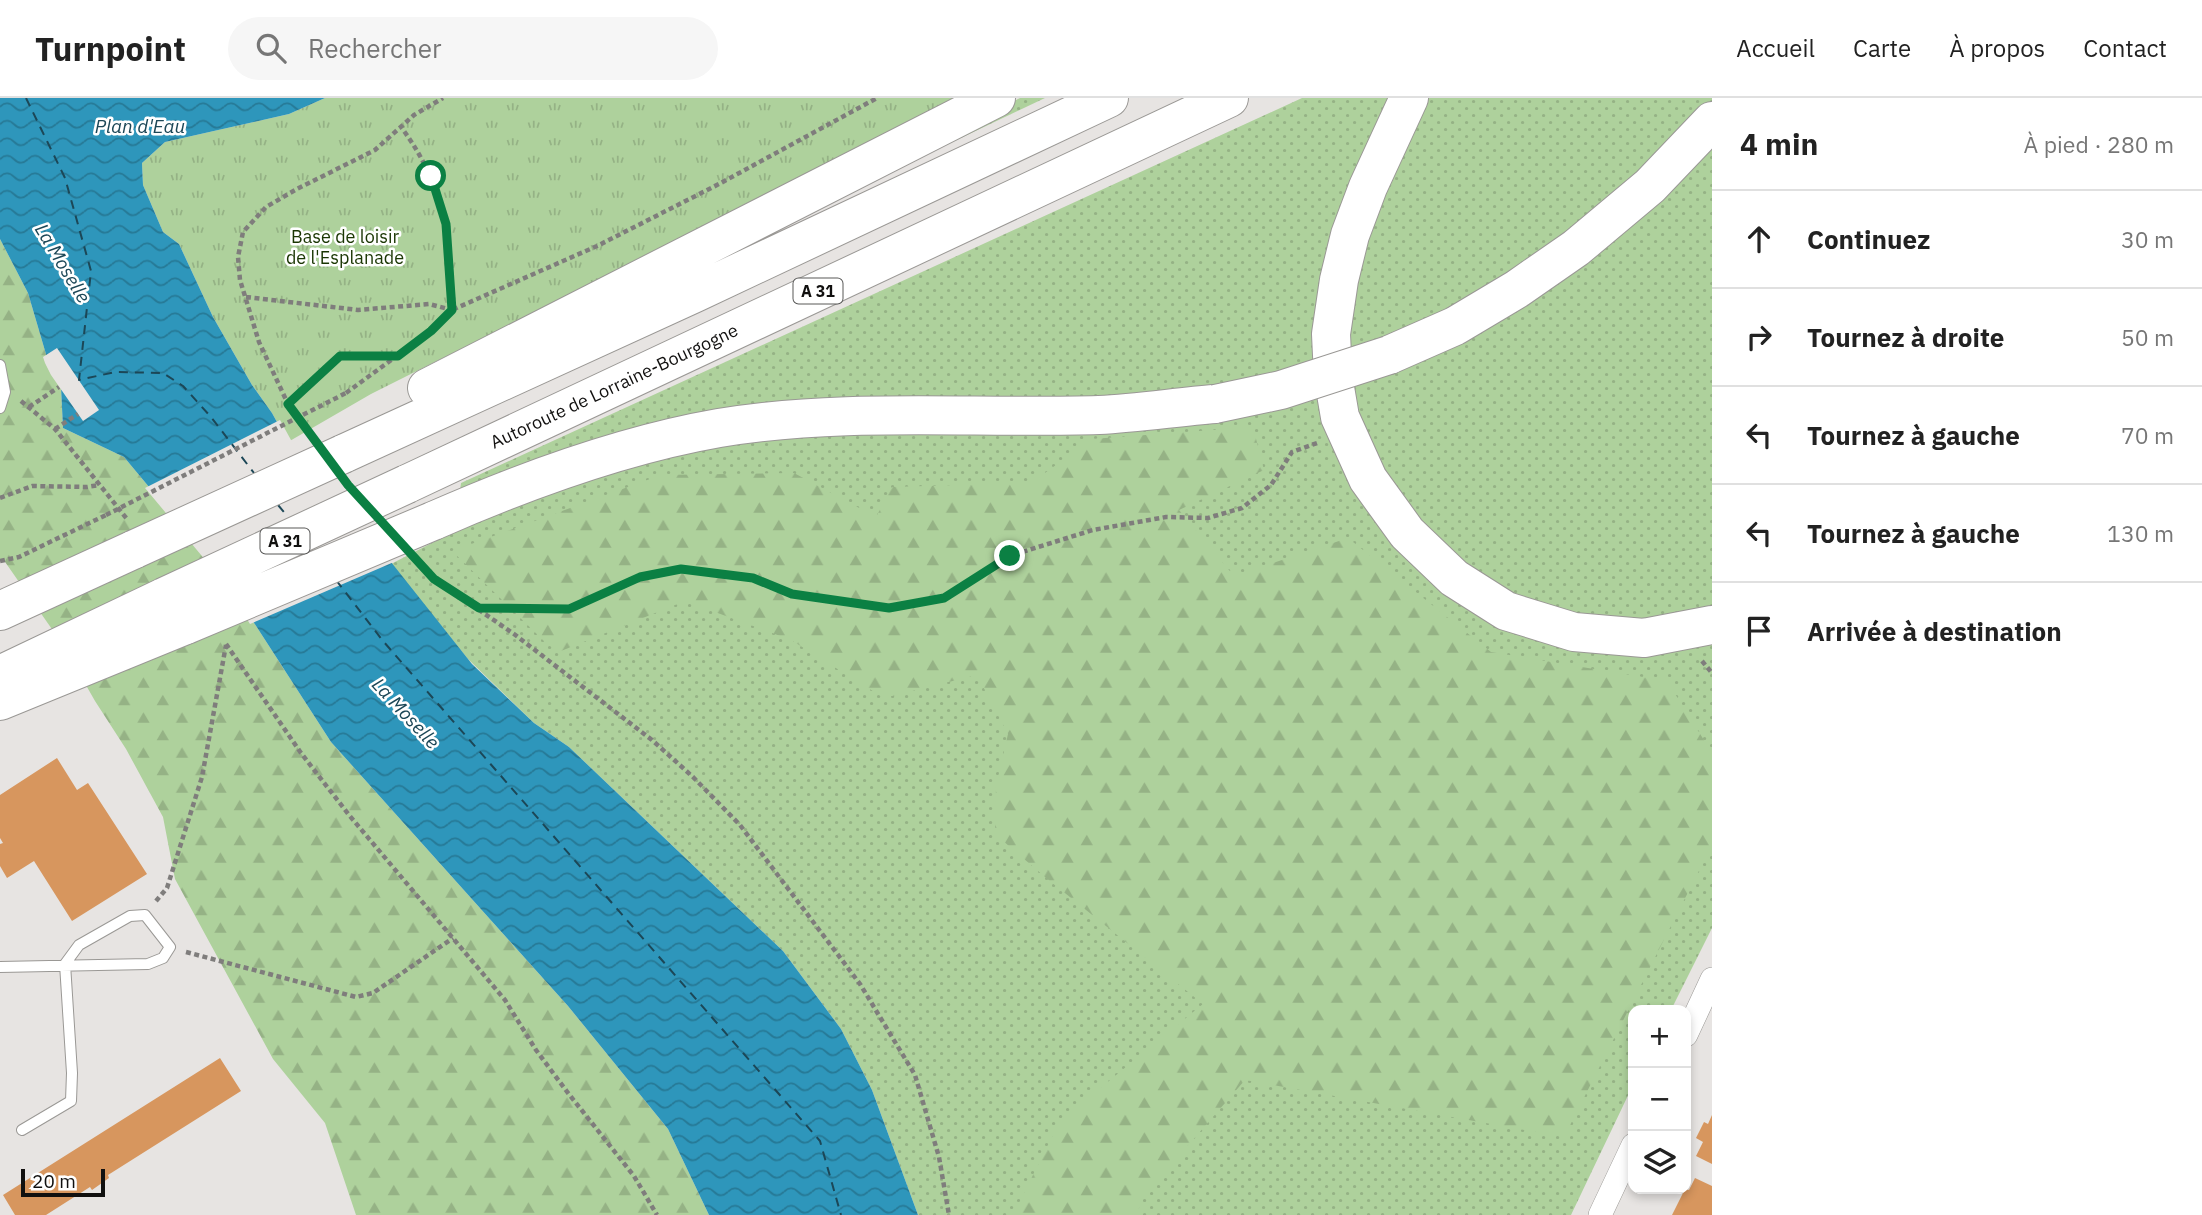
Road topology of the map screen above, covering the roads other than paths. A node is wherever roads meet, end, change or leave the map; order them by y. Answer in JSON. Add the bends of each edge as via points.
{"nodes":[{"id":1,"x":996,"y":98,"type":"edge"},
{"id":2,"x":1110,"y":98,"type":"edge"},
{"id":3,"x":1229,"y":98,"type":"edge"},
{"id":4,"x":1409,"y":98,"type":"edge"},
{"id":5,"x":1712,"y":121,"type":"edge"},
{"id":6,"x":0,"y":365,"type":"edge"},
{"id":7,"x":0,"y":408,"type":"edge"},
{"id":8,"x":343,"y":454,"type":"junction"},
{"id":9,"x":0,"y":611,"type":"edge"},
{"id":10,"x":175,"y":611,"type":"junction"},
{"id":11,"x":1712,"y":625,"type":"edge"},
{"id":12,"x":0,"y":675,"type":"edge"},
{"id":13,"x":0,"y":701,"type":"edge"},
{"id":14,"x":65,"y":964,"type":"junction"},
{"id":15,"x":0,"y":967,"type":"edge"},
{"id":16,"x":1712,"y":979,"type":"edge"},
{"id":17,"x":1691,"y":1024,"type":"edge"},
{"id":18,"x":22,"y":1129,"type":"dead end"},
{"id":19,"x":1628,"y":1156,"type":"edge"},
{"id":20,"x":1600,"y":1215,"type":"edge"}],
"edges":[{"from":1,"to":8,"type":"highway","via":[[365,420]]},
{"from":2,"to":8,"type":"highway"},
{"from":3,"to":10,"type":"highway","name":"Autoroute de Lorraine-Bourgogne","number":"A 31","bridge":true,"via":[[407,484]]},
{"from":4,"to":11,"type":"highway","via":[[1350,235],[1331,334],[1340,417],[1368,479],[1407,533],[1454,578],[1506,611],[1574,632],[1644,638]]},
{"from":5,"to":10,"type":"highway","bridge":true,"via":[[1650,186],[1576,248],[1517,289],[1455,326],[1389,355],[1281,390],[1215,404],[1100,415],[894,415],[719,428],[642,445],[497,493],[433,521]]},
{"from":6,"to":7,"type":"lane","via":[[5,393]]},
{"from":8,"to":9,"type":"highway","bridge":true,"via":[[134,538]]},
{"from":10,"to":12,"type":"highway","name":"Autoroute de Lorraine-Bourgogne","number":"A 31"},
{"from":10,"to":13,"type":"highway"},
{"from":14,"to":14,"type":"lane","via":[[148,964],[163,958],[170,947],[145,915],[130,916],[79,945]]},
{"from":14,"to":15,"type":"lane"},
{"from":14,"to":18,"type":"lane","via":[[71,1101]]},
{"from":16,"to":17,"type":"street"},
{"from":19,"to":20,"type":"street"}]}
